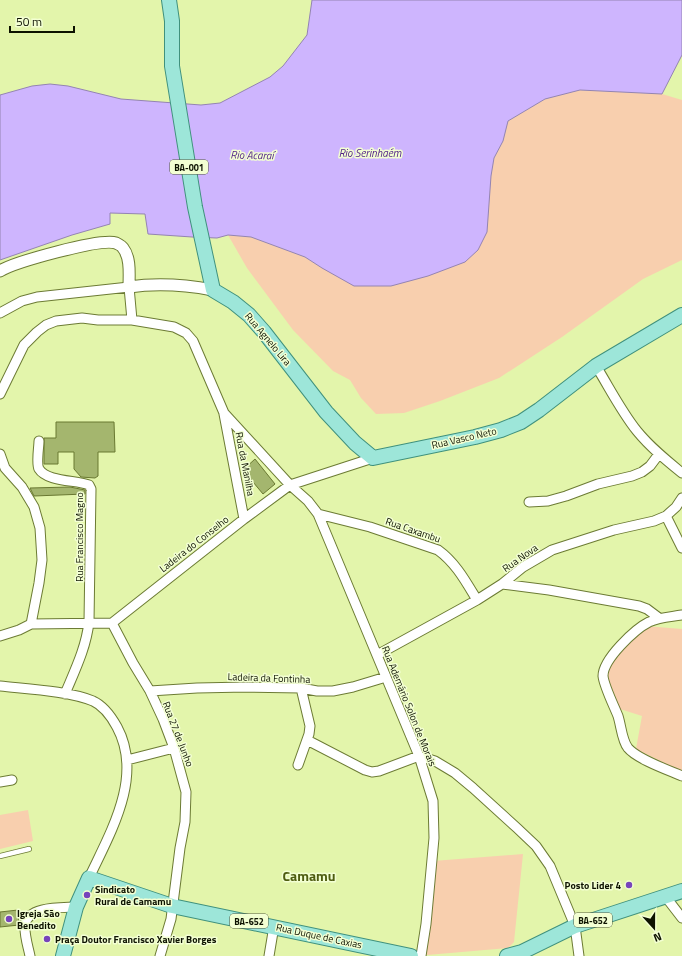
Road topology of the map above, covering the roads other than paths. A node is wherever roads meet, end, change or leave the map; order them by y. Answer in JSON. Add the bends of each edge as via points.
{"nodes":[{"id":1,"x":168,"y":0,"type":"edge"},
{"id":2,"x":0,"y":271,"type":"edge"},
{"id":3,"x":129,"y":287,"type":"junction"},
{"id":4,"x":213,"y":290,"type":"junction"},
{"id":5,"x":0,"y":313,"type":"edge"},
{"id":6,"x":682,"y":315,"type":"edge"},
{"id":7,"x":132,"y":320,"type":"junction"},
{"id":8,"x":596,"y":366,"type":"junction"},
{"id":9,"x":0,"y":394,"type":"edge"},
{"id":10,"x":224,"y":413,"type":"junction"},
{"id":11,"x":39,"y":441,"type":"dead end"},
{"id":12,"x":0,"y":454,"type":"edge"},
{"id":13,"x":659,"y":454,"type":"junction"},
{"id":14,"x":373,"y":458,"type":"junction"},
{"id":15,"x":682,"y":473,"type":"edge"},
{"id":16,"x":290,"y":485,"type":"junction"},
{"id":17,"x":682,"y":498,"type":"edge"},
{"id":18,"x":529,"y":502,"type":"dead end"},
{"id":19,"x":318,"y":514,"type":"junction"},
{"id":20,"x":666,"y":516,"type":"junction"},
{"id":21,"x":244,"y":519,"type":"junction"},
{"id":22,"x":682,"y":548,"type":"edge"},
{"id":23,"x":502,"y":584,"type":"junction"},
{"id":24,"x":477,"y":600,"type":"junction"},
{"id":25,"x":682,"y":615,"type":"edge"},
{"id":26,"x":660,"y":618,"type":"junction"},
{"id":27,"x":89,"y":622,"type":"junction"},
{"id":28,"x":112,"y":622,"type":"junction"},
{"id":29,"x":31,"y":624,"type":"junction"},
{"id":30,"x":0,"y":636,"type":"edge"},
{"id":31,"x":377,"y":655,"type":"junction"},
{"id":32,"x":386,"y":677,"type":"junction"},
{"id":33,"x":0,"y":686,"type":"edge"},
{"id":34,"x":301,"y":688,"type":"junction"},
{"id":35,"x":150,"y":691,"type":"junction"},
{"id":36,"x":65,"y":694,"type":"junction"},
{"id":37,"x":307,"y":740,"type":"junction"},
{"id":38,"x":174,"y":748,"type":"junction"},
{"id":39,"x":419,"y":756,"type":"junction"},
{"id":40,"x":127,"y":760,"type":"junction"},
{"id":41,"x":298,"y":765,"type":"dead end"},
{"id":42,"x":682,"y":776,"type":"edge"},
{"id":43,"x":12,"y":780,"type":"dead end"},
{"id":44,"x":0,"y":782,"type":"edge"},
{"id":45,"x":29,"y":849,"type":"dead end"},
{"id":46,"x":0,"y":856,"type":"edge"},
{"id":47,"x":89,"y":878,"type":"junction"},
{"id":48,"x":682,"y":891,"type":"edge"},
{"id":49,"x":664,"y":896,"type":"junction"},
{"id":50,"x":172,"y":906,"type":"junction"},
{"id":51,"x":76,"y":907,"type":"junction"},
{"id":52,"x":682,"y":918,"type":"edge"},
{"id":53,"x":274,"y":926,"type":"junction"},
{"id":54,"x":575,"y":926,"type":"junction"},
{"id":55,"x":522,"y":954,"type":"edge"},
{"id":56,"x":30,"y":956,"type":"edge"},
{"id":57,"x":63,"y":956,"type":"edge"},
{"id":58,"x":160,"y":956,"type":"edge"},
{"id":59,"x":269,"y":956,"type":"edge"},
{"id":60,"x":411,"y":956,"type":"edge"},
{"id":61,"x":421,"y":956,"type":"edge"},
{"id":62,"x":507,"y":956,"type":"edge"},
{"id":63,"x":579,"y":956,"type":"edge"}],
"edges":[{"from":1,"to":4,"type":"main road","number":"BA-001","via":[[172,21],[172,66],[195,207]]},
{"from":2,"to":3,"type":"street","via":[[75,247],[108,242],[116,243],[128,256]]},
{"from":3,"to":4,"type":"street","name":"Rua Agnelo Lira","via":[[196,286]]},
{"from":3,"to":5,"type":"street","via":[[37,297],[22,301]]},
{"from":3,"to":7,"type":"street"},
{"from":4,"to":14,"type":"main road","name":"Rua Agnelo Lira","via":[[249,315],[326,412]]},
{"from":6,"to":8,"type":"main road","name":"Rua Vasco Neto"},
{"from":7,"to":9,"type":"street","name":"Rua da Manilha","via":[[68,319],[46,325],[24,345]]},
{"from":7,"to":10,"type":"street","name":"Rua da Manilha","via":[[174,327],[186,333],[200,354]]},
{"from":8,"to":13,"type":"street","via":[[637,431]]},
{"from":8,"to":14,"type":"main road","name":"Rua Vasco Neto","via":[[521,422],[474,437]]},
{"from":10,"to":16,"type":"street","name":"Rua da Manilha"},
{"from":10,"to":21,"type":"street","name":"Rua da Manilha"},
{"from":11,"to":27,"type":"street","name":"Rua Francisco Magno","via":[[38,465],[43,473],[63,481],[89,485]]},
{"from":12,"to":29,"type":"street","via":[[5,468],[34,507],[40,528],[42,560]]},
{"from":13,"to":15,"type":"street"},
{"from":13,"to":18,"type":"street","via":[[650,466],[632,476],[598,484],[548,501]]},
{"from":14,"to":16,"type":"street","name":"Rua Vasco Neto"},
{"from":16,"to":19,"type":"street","name":"Rua Ademário Solon de Morais"},
{"from":16,"to":21,"type":"street","name":"Ladeira do Conselho"},
{"from":17,"to":20,"type":"street","name":"Rua Nova"},
{"from":19,"to":24,"type":"street","name":"Rua Caxambu","via":[[370,527],[438,550],[457,567]]},
{"from":19,"to":31,"type":"street","name":"Rua Ademário Solon de Morais"},
{"from":20,"to":22,"type":"street"},
{"from":20,"to":23,"type":"street","name":"Rua Nova","via":[[552,550],[523,567]]},
{"from":21,"to":28,"type":"street","name":"Ladeira do Conselho"},
{"from":23,"to":24,"type":"street","name":"Rua Nova"},
{"from":23,"to":26,"type":"street","via":[[638,606],[648,609]]},
{"from":24,"to":31,"type":"street","name":"Rua Nova"},
{"from":25,"to":26,"type":"street"},
{"from":26,"to":42,"type":"street","via":[[648,622],[618,648],[604,667],[603,677],[627,748],[640,757]]},
{"from":27,"to":28,"type":"street"},
{"from":27,"to":29,"type":"street"},
{"from":27,"to":36,"type":"street","via":[[83,653]]},
{"from":28,"to":35,"type":"street","name":"Rua 27 de Junho"},
{"from":29,"to":30,"type":"street"},
{"from":31,"to":32,"type":"street","name":"Rua Ademário Solon de Morais"},
{"from":32,"to":34,"type":"street","name":"Ladeira da Fontinha","via":[[333,691]]},
{"from":32,"to":39,"type":"street","name":"Rua Ademário Solon de Morais"},
{"from":33,"to":36,"type":"street"},
{"from":34,"to":35,"type":"street","name":"Ladeira da Fontinha","via":[[197,688]]},
{"from":34,"to":37,"type":"street","via":[[310,726]]},
{"from":35,"to":38,"type":"street","name":"Rua 27 de Junho"},
{"from":36,"to":40,"type":"street","via":[[92,701],[108,713],[121,734]]},
{"from":37,"to":39,"type":"street","via":[[372,772]]},
{"from":37,"to":41,"type":"street"},
{"from":38,"to":40,"type":"street"},
{"from":38,"to":50,"type":"street","name":"Rua 27 de Junho","via":[[187,805]]},
{"from":39,"to":54,"type":"street","via":[[436,761],[455,774],[536,846],[550,866]]},
{"from":39,"to":61,"type":"street","name":"Rua Ademário Solon de Morais","via":[[433,801],[435,827]]},
{"from":40,"to":47,"type":"street","via":[[127,778],[118,814]]},
{"from":43,"to":44,"type":"street"},
{"from":45,"to":46,"type":"lane"},
{"from":47,"to":50,"type":"main road","name":"Rua Duque de Caxias","number":"BA-652"},
{"from":47,"to":51,"type":"main road"},
{"from":48,"to":49,"type":"main road","number":"BA-652"},
{"from":49,"to":52,"type":"street"},
{"from":49,"to":54,"type":"main road","number":"BA-652"},
{"from":50,"to":53,"type":"main road","name":"Rua Duque de Caxias","number":"BA-652"},
{"from":50,"to":58,"type":"street","name":"Rua 27 de Junho","via":[[168,934]]},
{"from":51,"to":56,"type":"street","via":[[38,910],[27,919],[25,933]]},
{"from":51,"to":57,"type":"main road"},
{"from":53,"to":59,"type":"street"},
{"from":53,"to":60,"type":"main road","name":"Rua Duque de Caxias","number":"BA-652"},
{"from":54,"to":55,"type":"main road","number":"BA-652"},
{"from":54,"to":63,"type":"street"},
{"from":55,"to":62,"type":"main road","number":"BA-652"}]}
